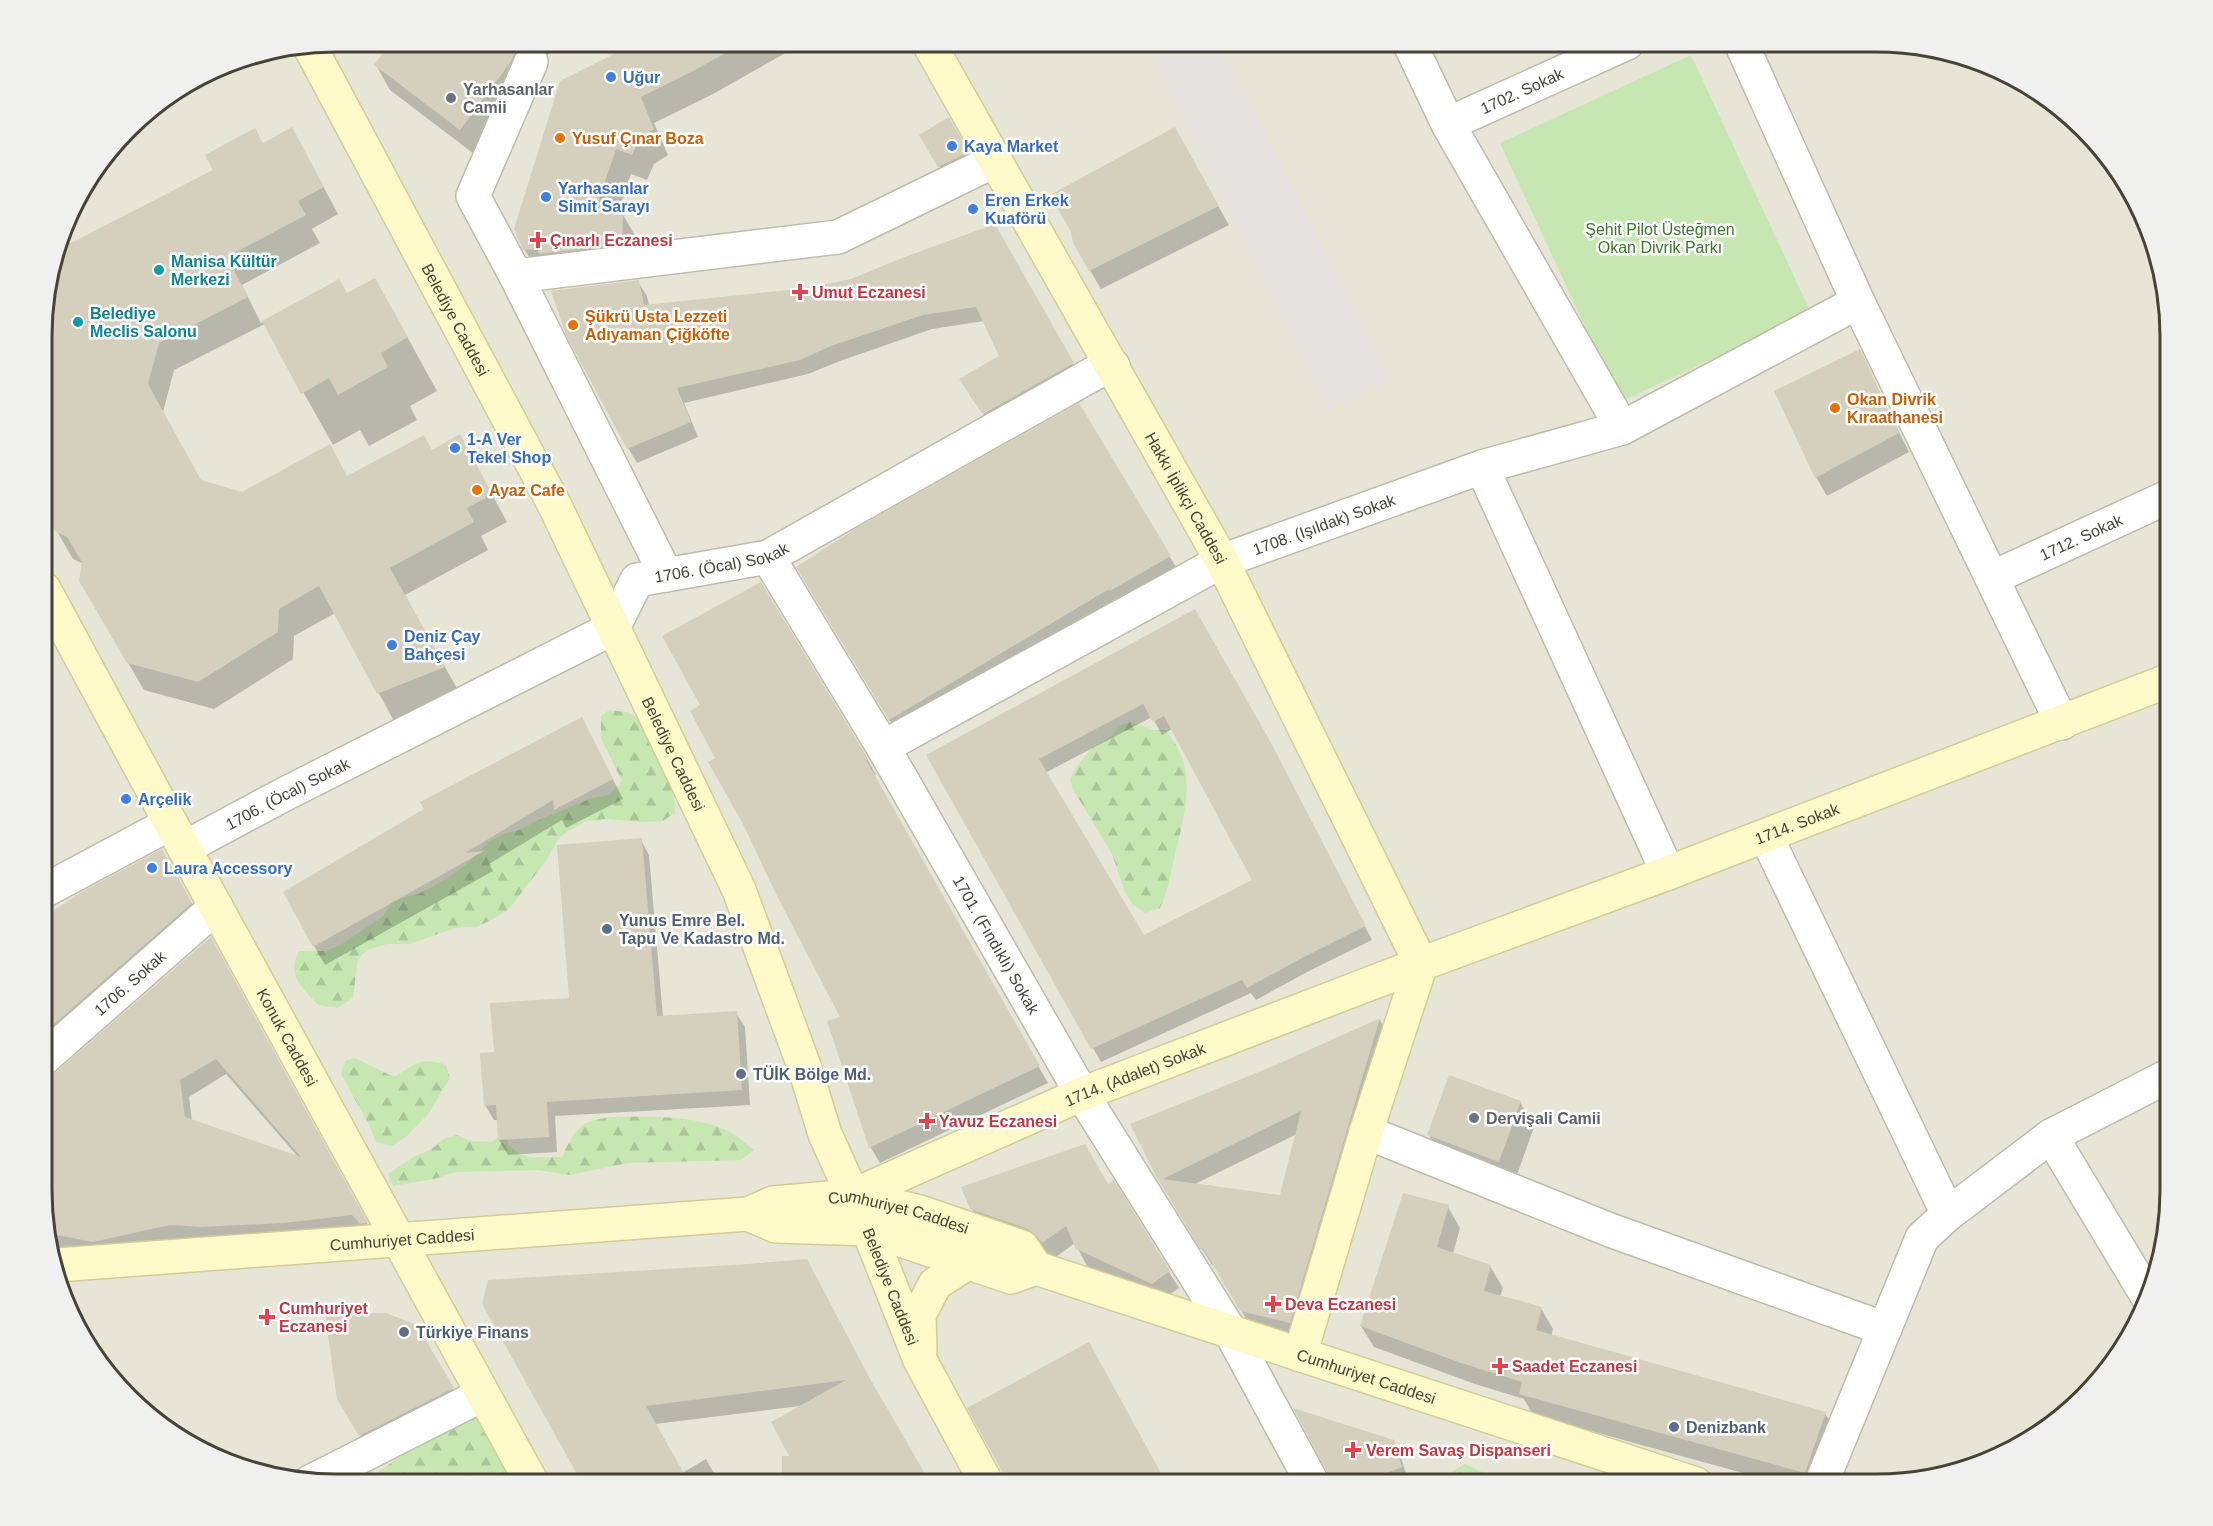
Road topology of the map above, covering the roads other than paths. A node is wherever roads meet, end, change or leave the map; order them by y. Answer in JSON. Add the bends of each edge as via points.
{"nodes":[{"id":1,"x":934,"y":52,"type":"edge"},
{"id":2,"x":1414,"y":52,"type":"edge"},
{"id":3,"x":1606,"y":52,"type":"edge"},
{"id":4,"x":1745,"y":52,"type":"edge"},
{"id":5,"x":313,"y":54,"type":"edge"},
{"id":6,"x":297,"y":55,"type":"edge"},
{"id":7,"x":531,"y":62,"type":"dead end"},
{"id":8,"x":327,"y":79,"type":"junction"},
{"id":9,"x":1448,"y":124,"type":"junction"},
{"id":10,"x":994,"y":161,"type":"junction"},
{"id":11,"x":516,"y":276,"type":"junction"},
{"id":12,"x":1858,"y":303,"type":"junction"},
{"id":13,"x":1113,"y":366,"type":"junction"},
{"id":14,"x":1622,"y":428,"type":"junction"},
{"id":15,"x":1482,"y":467,"type":"junction"},
{"id":16,"x":2160,"y":501,"type":"edge"},
{"id":17,"x":768,"y":557,"type":"junction"},
{"id":18,"x":1222,"y":561,"type":"junction"},
{"id":19,"x":666,"y":575,"type":"junction"},
{"id":20,"x":1992,"y":578,"type":"junction"},
{"id":21,"x":52,"y":602,"type":"edge"},
{"id":22,"x":613,"y":628,"type":"junction"},
{"id":23,"x":2160,"y":684,"type":"edge"},
{"id":24,"x":2062,"y":723,"type":"junction"},
{"id":25,"x":883,"y":747,"type":"junction"},
{"id":26,"x":177,"y":835,"type":"junction"},
{"id":27,"x":1766,"y":836,"type":"junction"},
{"id":28,"x":1668,"y":873,"type":"junction"},
{"id":29,"x":52,"y":888,"type":"edge"},
{"id":30,"x":216,"y":907,"type":"junction"},
{"id":31,"x":1421,"y":964,"type":"junction"},
{"id":32,"x":52,"y":1052,"type":"edge"},
{"id":33,"x":2160,"y":1080,"type":"edge"},
{"id":34,"x":1082,"y":1094,"type":"junction"},
{"id":35,"x":1366,"y":1132,"type":"junction"},
{"id":36,"x":2051,"y":1136,"type":"junction"},
{"id":37,"x":852,"y":1196,"type":"junction"},
{"id":38,"x":748,"y":1214,"type":"junction"},
{"id":39,"x":1948,"y":1214,"type":"junction"},
{"id":40,"x":868,"y":1229,"type":"junction"},
{"id":41,"x":397,"y":1239,"type":"junction"},
{"id":42,"x":969,"y":1262,"type":"junction"},
{"id":43,"x":63,"y":1265,"type":"edge"},
{"id":44,"x":1036,"y":1268,"type":"junction"},
{"id":45,"x":2143,"y":1288,"type":"edge"},
{"id":46,"x":1885,"y":1329,"type":"junction"},
{"id":47,"x":1230,"y":1331,"type":"junction"},
{"id":48,"x":1300,"y":1355,"type":"junction"},
{"id":49,"x":920,"y":1360,"type":"junction"},
{"id":50,"x":482,"y":1395,"type":"junction"},
{"id":51,"x":327,"y":1473,"type":"edge"},
{"id":52,"x":526,"y":1474,"type":"edge"},
{"id":53,"x":982,"y":1474,"type":"edge"},
{"id":54,"x":1308,"y":1474,"type":"edge"},
{"id":55,"x":1665,"y":1474,"type":"edge"},
{"id":56,"x":1825,"y":1474,"type":"edge"}],
"edges":[{"from":1,"to":10,"type":"street","name":"Hakkı İplikçi Caddesi"},
{"from":2,"to":9,"type":"street"},
{"from":3,"to":9,"type":"street","name":"1702. Sokak"},
{"from":4,"to":12,"type":"street"},
{"from":5,"to":8,"type":"street","name":"Belediye Caddesi"},
{"from":6,"to":8,"type":"street"},
{"from":7,"to":11,"type":"street","via":[[473,196]]},
{"from":8,"to":22,"type":"street","name":"Belediye Caddesi","via":[[548,494]]},
{"from":9,"to":14,"type":"street"},
{"from":10,"to":11,"type":"street","via":[[838,237]]},
{"from":10,"to":13,"type":"street","name":"Hakkı İplikçi Caddesi"},
{"from":11,"to":19,"type":"street"},
{"from":12,"to":14,"type":"street","name":"1708. (Işıldak) Sokak"},
{"from":12,"to":20,"type":"street"},
{"from":13,"to":17,"type":"street","name":"1706. (Öcal) Sokak"},
{"from":13,"to":18,"type":"street","name":"Hakkı İplikçi Caddesi"},
{"from":14,"to":15,"type":"street","name":"1708. (Işıldak) Sokak"},
{"from":15,"to":18,"type":"street","name":"1708. (Işıldak) Sokak"},
{"from":15,"to":28,"type":"street"},
{"from":16,"to":20,"type":"street","name":"1712. Sokak"},
{"from":17,"to":19,"type":"street","name":"1706. (Öcal) Sokak"},
{"from":17,"to":25,"type":"street","name":"1701. (Fındıklı) Sokak"},
{"from":18,"to":25,"type":"street","name":"1708. (Işıldak) Sokak"},
{"from":18,"to":31,"type":"street","name":"Hakkı İplikçi Caddesi"},
{"from":19,"to":22,"type":"street","name":"1706. (Öcal) Sokak","via":[[637,580]]},
{"from":20,"to":24,"type":"street"},
{"from":21,"to":26,"type":"street","name":"Konuk Caddesi"},
{"from":22,"to":26,"type":"street","name":"1706. (Öcal) Sokak","via":[[281,796]]},
{"from":22,"to":37,"type":"street","name":"Belediye Caddesi","via":[[739,890],[825,1134]]},
{"from":23,"to":24,"type":"street","name":"1714. Sokak"},
{"from":24,"to":27,"type":"street","name":"1714. Sokak"},
{"from":25,"to":34,"type":"street","name":"1701. (Fındıklı) Sokak"},
{"from":26,"to":29,"type":"street","name":"1706. (Öcal) Sokak"},
{"from":26,"to":30,"type":"street","name":"Konuk Caddesi"},
{"from":27,"to":28,"type":"street","name":"1714. Sokak"},
{"from":27,"to":39,"type":"street"},
{"from":28,"to":31,"type":"street","name":"1714. Sokak"},
{"from":30,"to":32,"type":"street","name":"1706. Sokak"},
{"from":30,"to":41,"type":"street","name":"Konuk Caddesi"},
{"from":31,"to":34,"type":"street","name":"1714. (Adalet) Sokak"},
{"from":31,"to":35,"type":"street"},
{"from":33,"to":36,"type":"street"},
{"from":34,"to":37,"type":"street","name":"1714. (Adalet) Sokak"},
{"from":34,"to":47,"type":"street","name":"1701. (Fındıklı) Sokak"},
{"from":35,"to":46,"type":"street","via":[[1610,1230]]},
{"from":35,"to":48,"type":"street"},
{"from":36,"to":39,"type":"street"},
{"from":36,"to":45,"type":"street"},
{"from":37,"to":38,"type":"street","name":"Cumhuriyet Caddesi","via":[[773,1203]]},
{"from":37,"to":40,"type":"street","name":"Belediye Caddesi"},
{"from":37,"to":44,"type":"street","name":"Cumhuriyet Caddesi","via":[[920,1212],[1022,1247]]},
{"from":38,"to":40,"type":"street","name":"Cumhuriyet Caddesi","via":[[776,1226]]},
{"from":38,"to":41,"type":"street","name":"Cumhuriyet Caddesi"},
{"from":39,"to":46,"type":"street","via":[[1922,1238]]},
{"from":40,"to":42,"type":"street","name":"Cumhuriyet Caddesi"},
{"from":40,"to":49,"type":"street","name":"Belediye Caddesi"},
{"from":41,"to":43,"type":"street","name":"Cumhuriyet Caddesi"},
{"from":41,"to":50,"type":"street","name":"Konuk Caddesi"},
{"from":42,"to":44,"type":"street","name":"Cumhuriyet Caddesi","via":[[1011,1277]]},
{"from":42,"to":49,"type":"street","via":[[935,1284],[919,1314]]},
{"from":44,"to":47,"type":"street","name":"Cumhuriyet Caddesi"},
{"from":46,"to":56,"type":"street"},
{"from":47,"to":48,"type":"street","name":"Cumhuriyet Caddesi"},
{"from":47,"to":54,"type":"street","name":"1701. (Fındıklı) Sokak"},
{"from":48,"to":55,"type":"street","name":"Cumhuriyet Caddesi"},
{"from":49,"to":53,"type":"street","name":"Belediye Caddesi"},
{"from":50,"to":51,"type":"street"},
{"from":50,"to":52,"type":"street","name":"Konuk Caddesi"}]}
